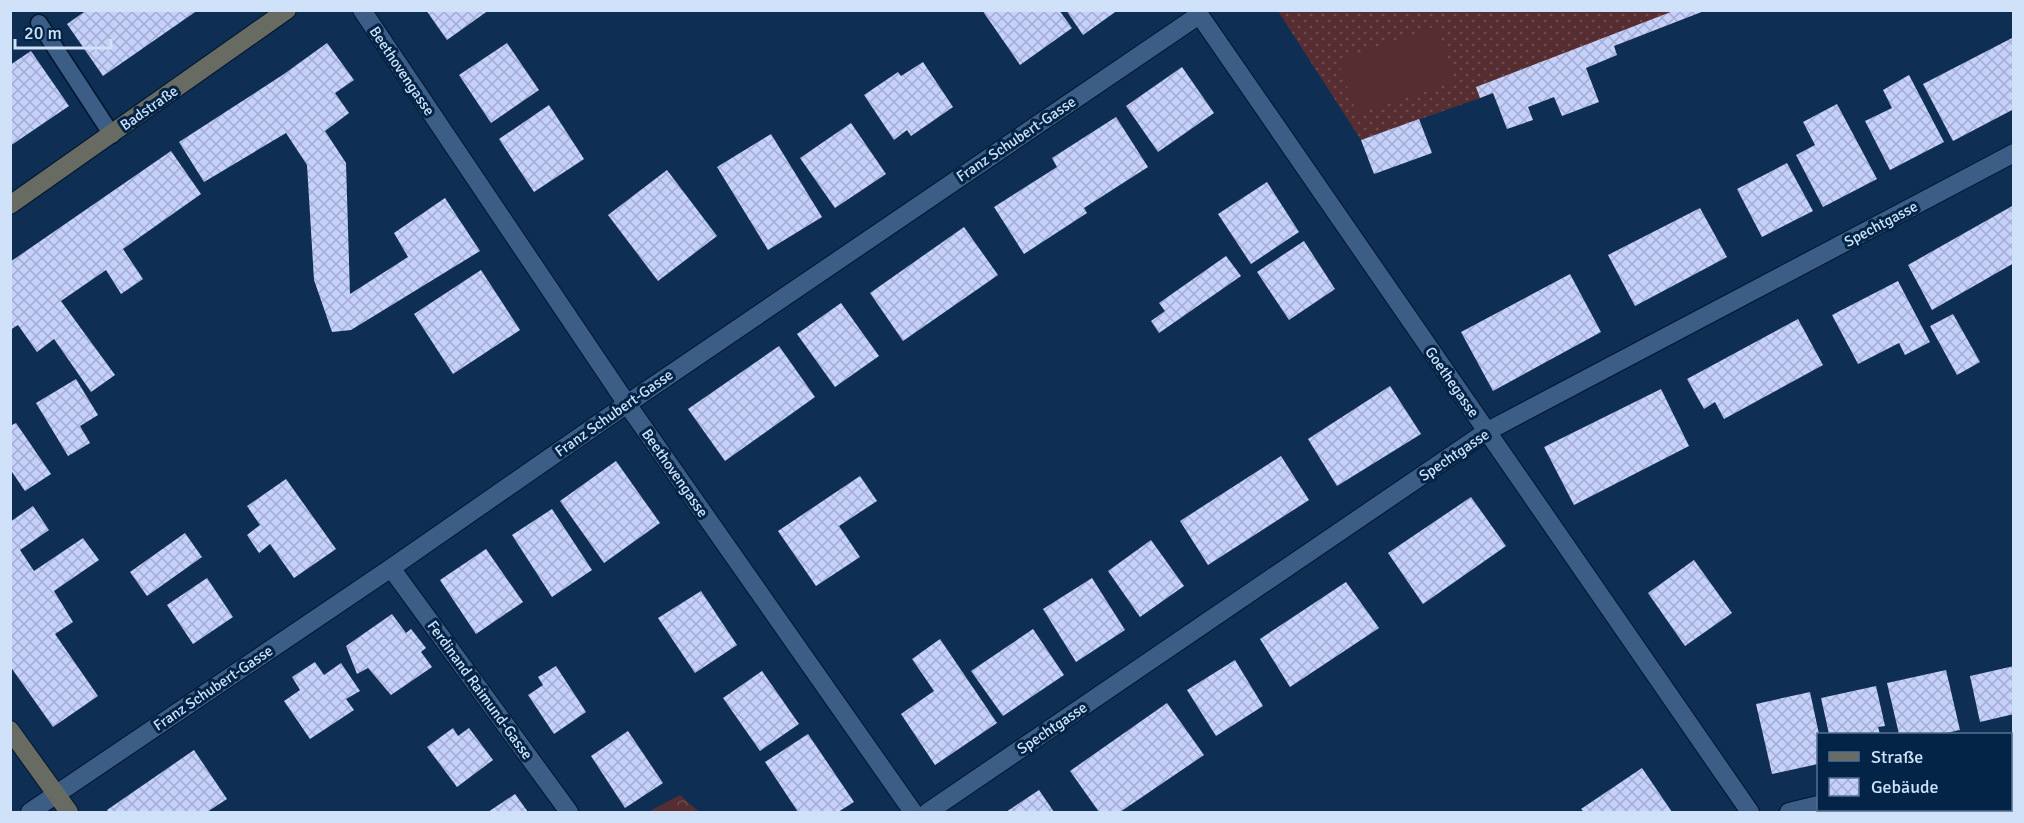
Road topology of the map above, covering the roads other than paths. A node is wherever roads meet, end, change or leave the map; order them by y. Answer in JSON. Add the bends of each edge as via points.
{"nodes":[{"id":1,"x":287,"y":10,"type":"edge"},
{"id":2,"x":362,"y":10,"type":"edge"},
{"id":3,"x":1198,"y":13,"type":"edge"},
{"id":4,"x":39,"y":23,"type":"dead end"},
{"id":5,"x":112,"y":135,"type":"junction"},
{"id":6,"x":2013,"y":153,"type":"edge"},
{"id":7,"x":10,"y":205,"type":"edge"},
{"id":8,"x":627,"y":404,"type":"junction"},
{"id":9,"x":1486,"y":432,"type":"junction"},
{"id":10,"x":391,"y":568,"type":"junction"},
{"id":11,"x":10,"y":730,"type":"edge"},
{"id":12,"x":56,"y":794,"type":"junction"},
{"id":13,"x":1817,"y":806,"type":"edge"},
{"id":14,"x":30,"y":813,"type":"edge"},
{"id":15,"x":69,"y":813,"type":"edge"},
{"id":16,"x":569,"y":813,"type":"edge"},
{"id":17,"x":913,"y":813,"type":"edge"},
{"id":18,"x":928,"y":813,"type":"edge"},
{"id":19,"x":1750,"y":813,"type":"edge"},
{"id":20,"x":1789,"y":813,"type":"edge"}],
"edges":[{"from":1,"to":5,"type":"street","name":"Badstraße"},
{"from":2,"to":8,"type":"street","name":"Beethovengasse"},
{"from":3,"to":8,"type":"street","name":"Franz Schubert-Gasse"},
{"from":3,"to":9,"type":"street","name":"Goethegasse"},
{"from":4,"to":5,"type":"lane"},
{"from":5,"to":7,"type":"street","name":"Badstraße"},
{"from":6,"to":9,"type":"street","name":"Spechtgasse"},
{"from":8,"to":10,"type":"street","name":"Franz Schubert-Gasse"},
{"from":8,"to":17,"type":"street","name":"Beethovengasse"},
{"from":9,"to":18,"type":"street","name":"Spechtgasse"},
{"from":9,"to":19,"type":"street","name":"Goethegasse"},
{"from":10,"to":12,"type":"street","name":"Franz Schubert-Gasse"},
{"from":10,"to":16,"type":"street","name":"Ferdinand Raimund-Gasse"},
{"from":11,"to":12,"type":"street"},
{"from":12,"to":14,"type":"street","name":"Franz Schubert-Gasse"},
{"from":12,"to":15,"type":"street"},
{"from":13,"to":20,"type":"street"}]}
